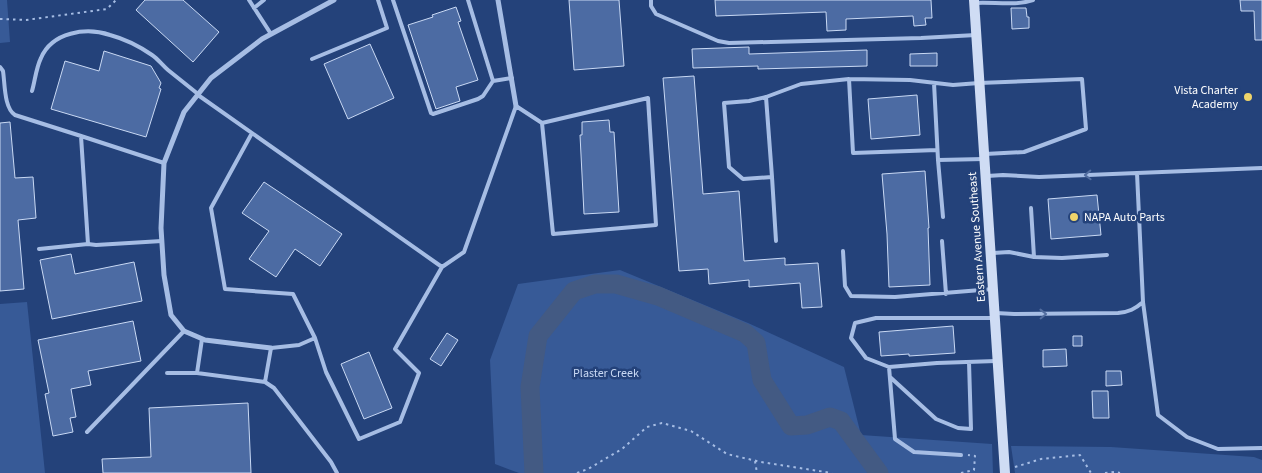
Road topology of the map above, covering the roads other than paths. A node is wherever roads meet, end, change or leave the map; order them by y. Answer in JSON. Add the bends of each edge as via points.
{"nodes":[{"id":1,"x":249,"y":0,"type":"edge"},
{"id":2,"x":264,"y":0,"type":"edge"},
{"id":3,"x":334,"y":0,"type":"edge"},
{"id":4,"x":378,"y":0,"type":"edge"},
{"id":5,"x":393,"y":0,"type":"edge"},
{"id":6,"x":468,"y":0,"type":"edge"},
{"id":7,"x":498,"y":0,"type":"edge"},
{"id":8,"x":651,"y":0,"type":"edge"},
{"id":9,"x":1033,"y":0,"type":"edge"},
{"id":10,"x":974,"y":2,"type":"edge"},
{"id":11,"x":254,"y":8,"type":"junction"},
{"id":12,"x":271,"y":34,"type":"junction"},
{"id":13,"x":976,"y":35,"type":"junction"},
{"id":14,"x":312,"y":59,"type":"dead end"},
{"id":15,"x":0,"y":67,"type":"edge"},
{"id":16,"x":512,"y":78,"type":"junction"},
{"id":17,"x":849,"y":79,"type":"junction"},
{"id":18,"x":493,"y":81,"type":"junction"},
{"id":19,"x":934,"y":83,"type":"junction"},
{"id":20,"x":979,"y":83,"type":"junction"},
{"id":21,"x":32,"y":91,"type":"dead end"},
{"id":22,"x":198,"y":94,"type":"junction"},
{"id":23,"x":766,"y":97,"type":"junction"},
{"id":24,"x":516,"y":106,"type":"junction"},
{"id":25,"x":542,"y":123,"type":"junction"},
{"id":26,"x":252,"y":133,"type":"junction"},
{"id":27,"x":81,"y":136,"type":"junction"},
{"id":28,"x":937,"y":150,"type":"junction"},
{"id":29,"x":984,"y":156,"type":"junction"},
{"id":30,"x":938,"y":160,"type":"junction"},
{"id":31,"x":164,"y":163,"type":"junction"},
{"id":32,"x":1262,"y":168,"type":"edge"},
{"id":33,"x":1137,"y":173,"type":"junction"},
{"id":34,"x":986,"y":176,"type":"junction"},
{"id":35,"x":772,"y":177,"type":"junction"},
{"id":36,"x":1031,"y":208,"type":"dead end"},
{"id":37,"x":943,"y":217,"type":"dead end"},
{"id":38,"x":162,"y":241,"type":"junction"},
{"id":39,"x":776,"y":241,"type":"dead end"},
{"id":40,"x":942,"y":241,"type":"dead end"},
{"id":41,"x":88,"y":244,"type":"junction"},
{"id":42,"x":39,"y":249,"type":"dead end"},
{"id":43,"x":843,"y":251,"type":"dead end"},
{"id":44,"x":990,"y":253,"type":"junction"},
{"id":45,"x":1108,"y":255,"type":"dead end"},
{"id":46,"x":1034,"y":257,"type":"junction"},
{"id":47,"x":442,"y":267,"type":"junction"},
{"id":48,"x":993,"y":289,"type":"junction"},
{"id":49,"x":946,"y":294,"type":"junction"},
{"id":50,"x":1143,"y":302,"type":"junction"},
{"id":51,"x":995,"y":315,"type":"junction"},
{"id":52,"x":184,"y":331,"type":"junction"},
{"id":53,"x":315,"y":338,"type":"junction"},
{"id":54,"x":202,"y":339,"type":"junction"},
{"id":55,"x":270,"y":348,"type":"junction"},
{"id":56,"x":998,"y":360,"type":"junction"},
{"id":57,"x":968,"y":362,"type":"junction"},
{"id":58,"x":889,"y":367,"type":"junction"},
{"id":59,"x":167,"y":373,"type":"dead end"},
{"id":60,"x":197,"y":373,"type":"junction"},
{"id":61,"x":890,"y":377,"type":"junction"},
{"id":62,"x":265,"y":382,"type":"junction"},
{"id":63,"x":87,"y":432,"type":"dead end"},
{"id":64,"x":1262,"y":448,"type":"edge"},
{"id":65,"x":961,"y":455,"type":"road end"},
{"id":66,"x":1005,"y":471,"type":"edge"},
{"id":67,"x":337,"y":473,"type":"edge"}],
"edges":[{"from":1,"to":11,"type":"lane"},
{"from":2,"to":11,"type":"lane"},
{"from":3,"to":12,"type":"street"},
{"from":4,"to":14,"type":"lane","via":[[387,28]]},
{"from":5,"to":18,"type":"lane","via":[[431,113],[478,99]]},
{"from":6,"to":18,"type":"lane"},
{"from":7,"to":16,"type":"street"},
{"from":8,"to":13,"type":"lane","via":[[656,14],[718,41]]},
{"from":9,"to":10,"type":"lane"},
{"from":10,"to":13,"type":"main road","name":"Eastern Avenue Southeast"},
{"from":11,"to":12,"type":"lane"},
{"from":12,"to":22,"type":"street","via":[[212,78]]},
{"from":13,"to":20,"type":"main road","name":"Eastern Avenue Southeast"},
{"from":15,"to":27,"type":"lane","via":[[8,106],[15,116]]},
{"from":16,"to":18,"type":"lane"},
{"from":16,"to":24,"type":"street"},
{"from":17,"to":19,"type":"lane"},
{"from":17,"to":23,"type":"lane","via":[[801,84]]},
{"from":17,"to":28,"type":"lane","via":[[853,153]]},
{"from":19,"to":20,"type":"lane"},
{"from":19,"to":28,"type":"lane"},
{"from":20,"to":29,"type":"main road","name":"Eastern Avenue Southeast"},
{"from":20,"to":29,"type":"lane","via":[[1082,79],[1086,129],[1024,152]]},
{"from":21,"to":22,"type":"lane","via":[[41,58],[48,47],[59,37],[72,32],[91,32],[109,34],[154,56]]},
{"from":22,"to":26,"type":"lane"},
{"from":22,"to":31,"type":"street","via":[[184,112]]},
{"from":23,"to":35,"type":"lane"},
{"from":23,"to":35,"type":"lane","via":[[724,102],[729,167],[743,179]]},
{"from":24,"to":25,"type":"lane"},
{"from":24,"to":47,"type":"lane","via":[[464,252]]},
{"from":25,"to":25,"type":"lane","via":[[648,98],[656,225],[553,234]]},
{"from":26,"to":47,"type":"lane"},
{"from":26,"to":53,"type":"lane","via":[[211,208],[225,289],[293,294]]},
{"from":27,"to":31,"type":"lane"},
{"from":27,"to":41,"type":"lane"},
{"from":28,"to":30,"type":"lane"},
{"from":29,"to":30,"type":"lane"},
{"from":29,"to":34,"type":"main road","name":"Eastern Avenue Southeast"},
{"from":30,"to":37,"type":"lane"},
{"from":31,"to":38,"type":"street"},
{"from":32,"to":33,"type":"lane"},
{"from":33,"to":34,"type":"lane","one_way":true},
{"from":33,"to":50,"type":"lane"},
{"from":34,"to":44,"type":"main road","name":"Eastern Avenue Southeast"},
{"from":35,"to":39,"type":"lane"},
{"from":36,"to":46,"type":"lane"},
{"from":38,"to":41,"type":"lane"},
{"from":38,"to":52,"type":"street","via":[[171,315]]},
{"from":40,"to":49,"type":"lane"},
{"from":41,"to":42,"type":"lane"},
{"from":43,"to":49,"type":"lane","via":[[845,286],[851,296]]},
{"from":44,"to":46,"type":"lane","via":[[1009,252]]},
{"from":44,"to":48,"type":"main road","name":"Eastern Avenue Southeast"},
{"from":45,"to":46,"type":"lane"},
{"from":47,"to":53,"type":"lane","via":[[395,349],[419,373],[400,422],[359,439],[326,372]]},
{"from":48,"to":49,"type":"lane"},
{"from":48,"to":51,"type":"main road","name":"Eastern Avenue Southeast"},
{"from":51,"to":50,"type":"lane","one_way":true,"via":[[1118,313],[1134,309]]},
{"from":50,"to":64,"type":"lane","via":[[1158,415],[1187,437],[1218,449]]},
{"from":51,"to":56,"type":"main road","name":"Eastern Avenue Southeast"},
{"from":51,"to":58,"type":"lane","via":[[876,318],[854,323],[851,338],[866,358]]},
{"from":52,"to":54,"type":"street"},
{"from":52,"to":63,"type":"lane"},
{"from":53,"to":55,"type":"lane","via":[[299,345]]},
{"from":54,"to":55,"type":"street"},
{"from":54,"to":60,"type":"lane"},
{"from":55,"to":62,"type":"lane"},
{"from":56,"to":57,"type":"lane"},
{"from":56,"to":66,"type":"main road","name":"Eastern Avenue Southeast"},
{"from":57,"to":58,"type":"lane"},
{"from":57,"to":61,"type":"lane","via":[[971,429],[958,428],[936,419]]},
{"from":58,"to":61,"type":"lane"},
{"from":59,"to":60,"type":"lane"},
{"from":60,"to":62,"type":"lane"},
{"from":61,"to":65,"type":"lane","via":[[895,439],[914,452]]},
{"from":62,"to":67,"type":"lane","via":[[274,388]]}]}
